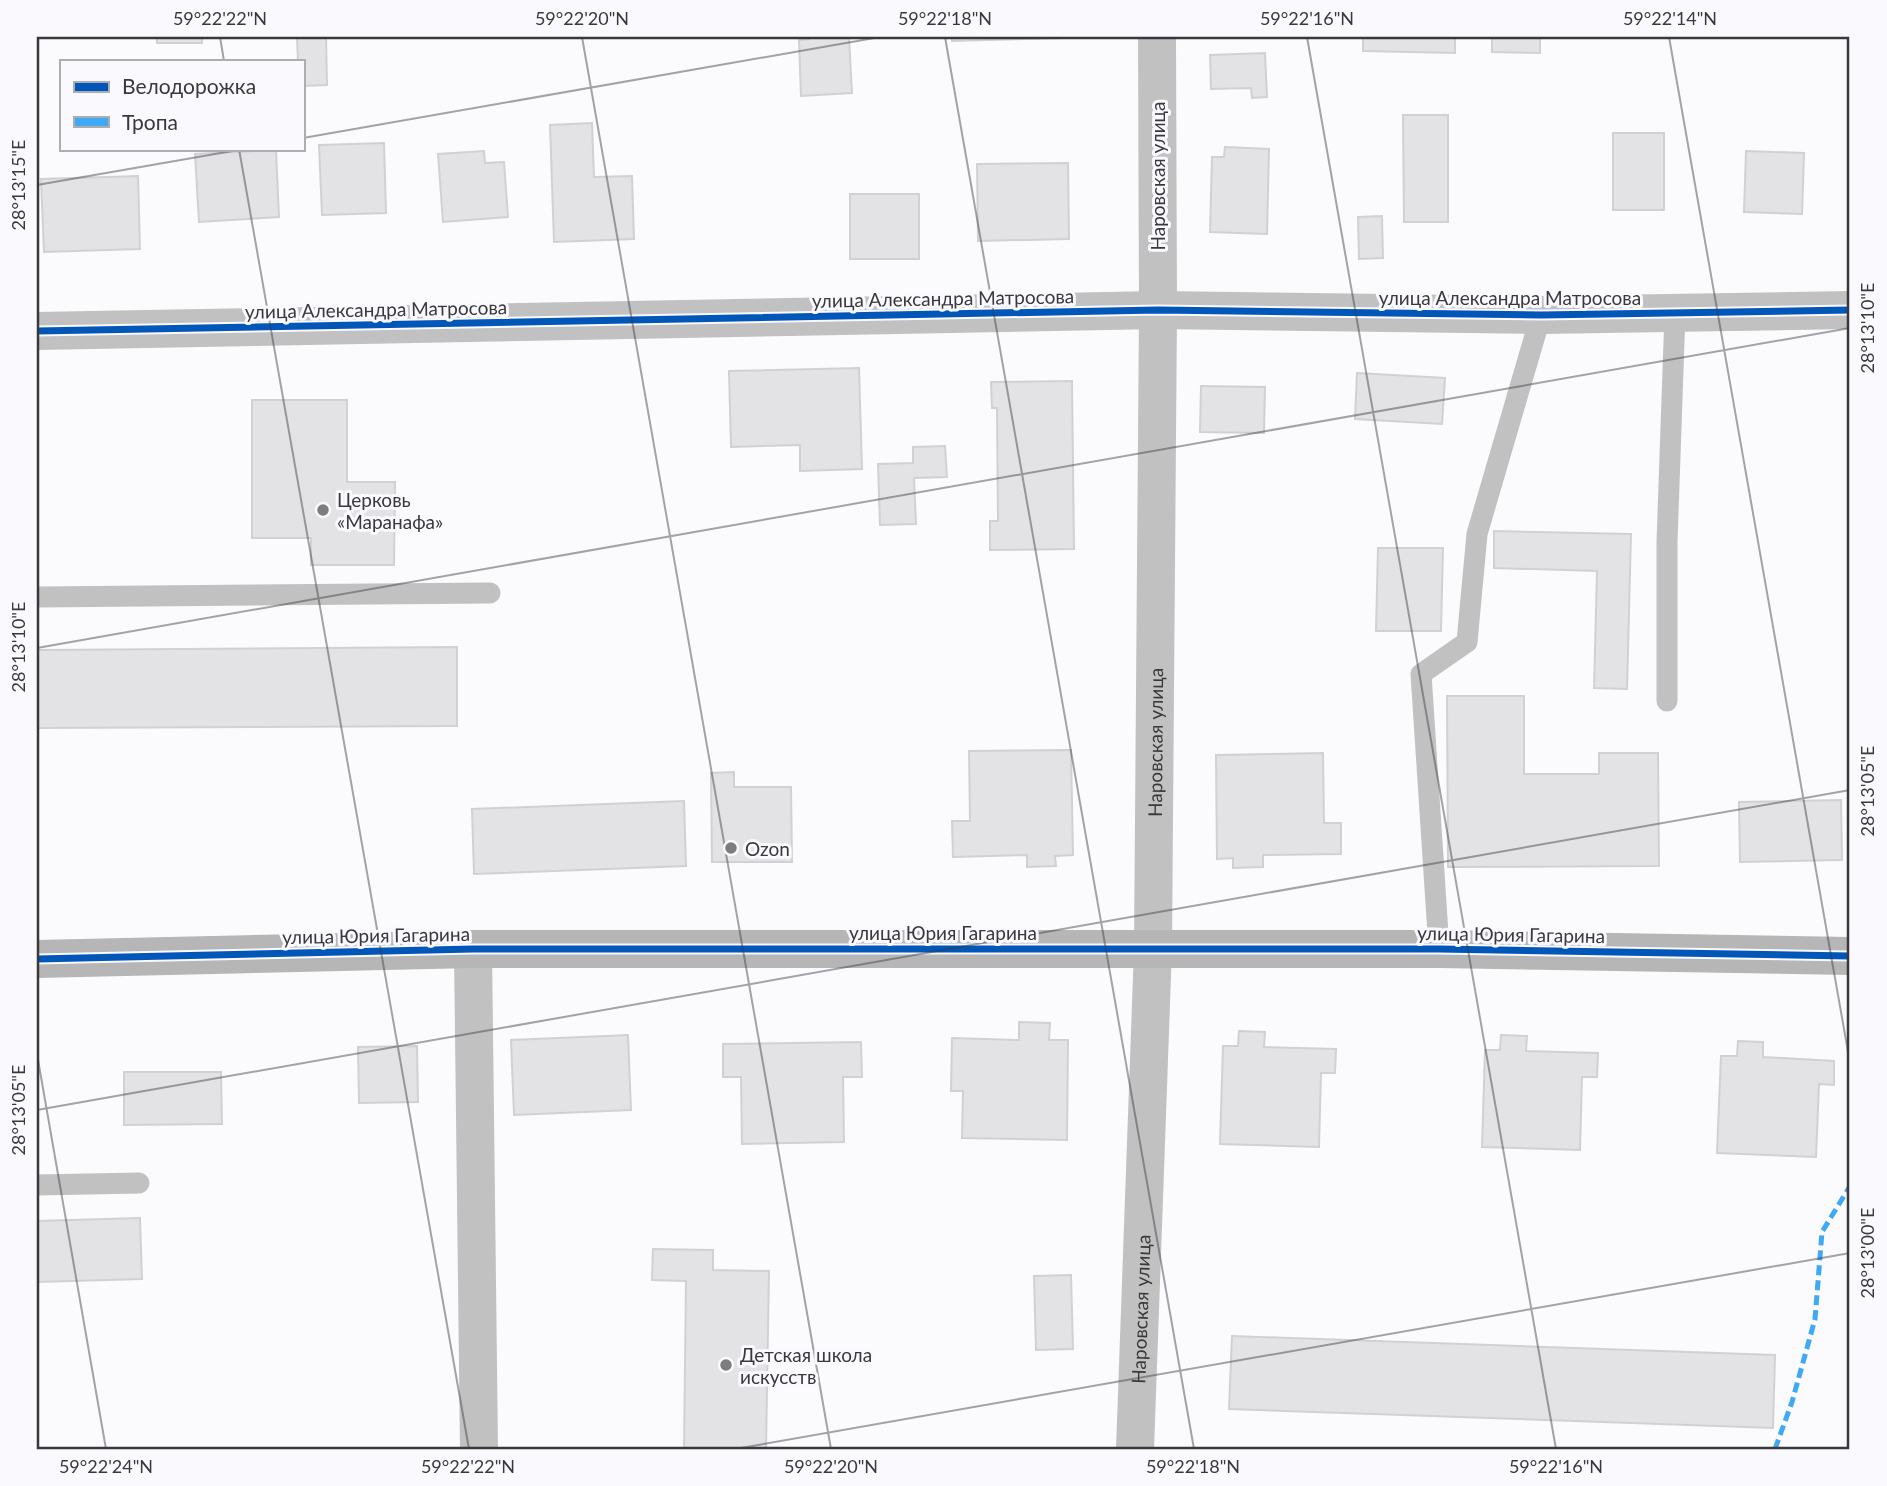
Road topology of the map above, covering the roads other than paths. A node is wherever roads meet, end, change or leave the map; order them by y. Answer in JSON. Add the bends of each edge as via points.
{"nodes":[{"id":1,"x":1157,"y":37,"type":"edge"},
{"id":2,"x":1158,"y":310,"type":"junction"},
{"id":3,"x":1850,"y":310,"type":"edge"},
{"id":4,"x":1675,"y":313,"type":"junction"},
{"id":5,"x":1541,"y":315,"type":"junction"},
{"id":6,"x":37,"y":331,"type":"edge"},
{"id":7,"x":490,"y":593,"type":"dead end"},
{"id":8,"x":37,"y":597,"type":"edge"},
{"id":9,"x":1667,"y":701,"type":"dead end"},
{"id":10,"x":1153,"y":948,"type":"junction"},
{"id":11,"x":473,"y":949,"type":"junction"},
{"id":12,"x":1439,"y":949,"type":"junction"},
{"id":13,"x":1850,"y":956,"type":"edge"},
{"id":14,"x":37,"y":959,"type":"edge"},
{"id":15,"x":139,"y":1183,"type":"dead end"},
{"id":16,"x":37,"y":1185,"type":"edge"},
{"id":17,"x":480,"y":1449,"type":"edge"},
{"id":18,"x":1135,"y":1449,"type":"edge"}],
"edges":[{"from":1,"to":2,"type":"street","name":"Наровская улица"},
{"from":2,"to":5,"type":"street","name":"улица Александра Матросова"},
{"from":2,"to":6,"type":"street","name":"улица Александра Матросова"},
{"from":2,"to":10,"type":"street","name":"Наровская улица"},
{"from":3,"to":4,"type":"street","name":"улица Александра Матросова"},
{"from":4,"to":5,"type":"street","name":"улица Александра Матросова"},
{"from":4,"to":9,"type":"lane"},
{"from":5,"to":12,"type":"lane","via":[[1478,534],[1467,642],[1421,674]]},
{"from":7,"to":8,"type":"lane"},
{"from":10,"to":11,"type":"street","name":"улица Юрия Гагарина"},
{"from":10,"to":12,"type":"street","name":"улица Юрия Гагарина"},
{"from":10,"to":18,"type":"street","name":"Наровская улица"},
{"from":11,"to":14,"type":"street","name":"улица Юрия Гагарина"},
{"from":11,"to":17,"type":"street"},
{"from":12,"to":13,"type":"street","name":"улица Юрия Гагарина"},
{"from":15,"to":16,"type":"lane"}]}
